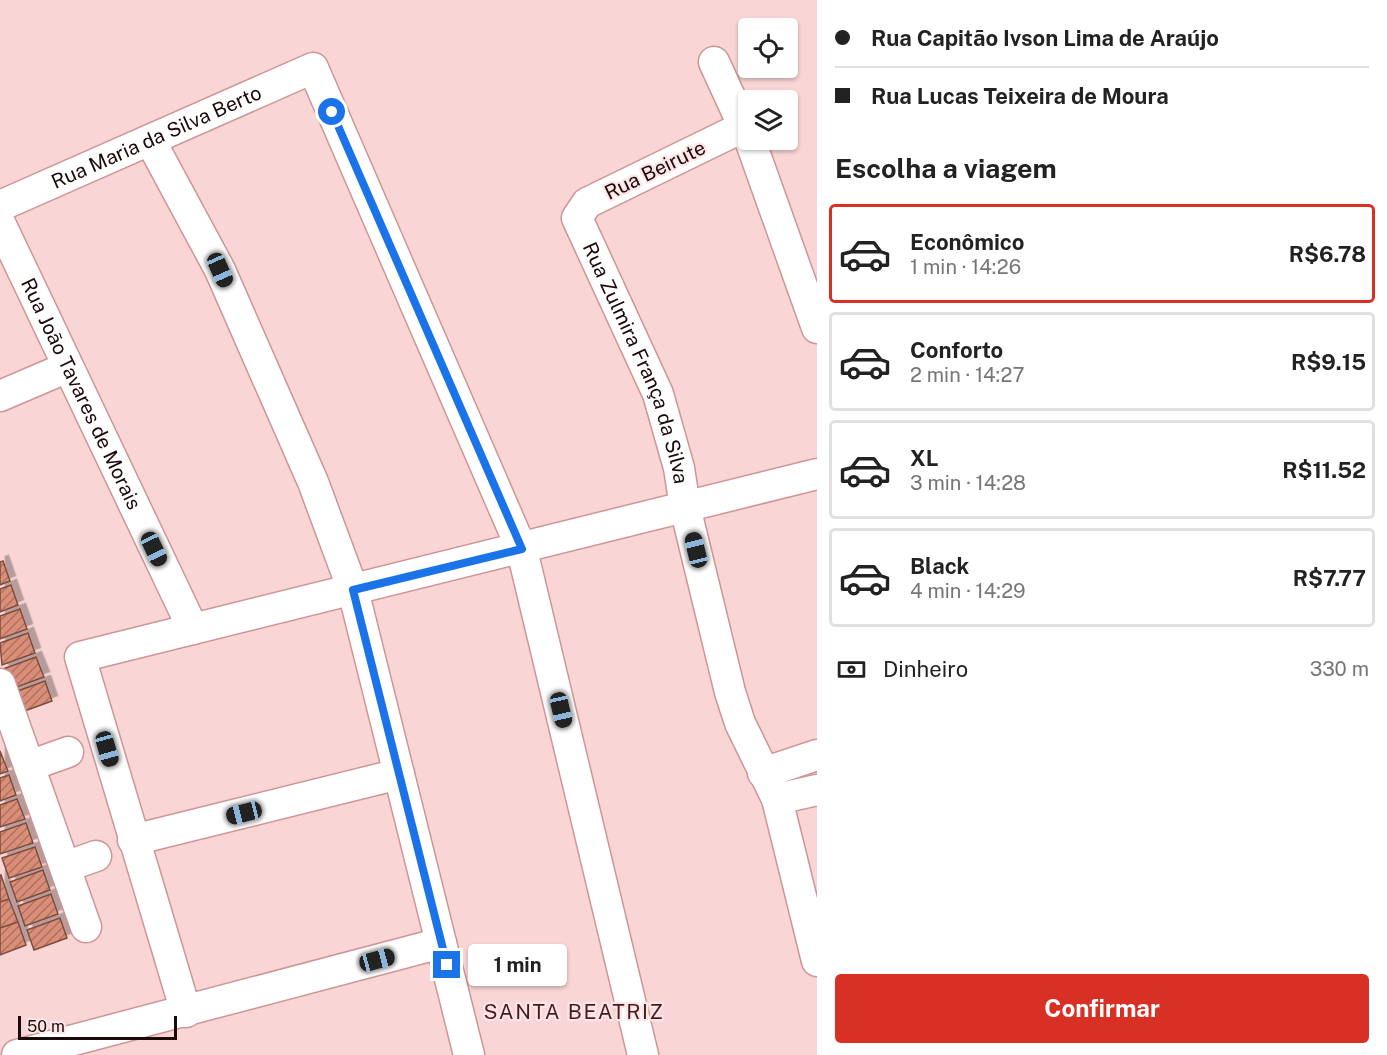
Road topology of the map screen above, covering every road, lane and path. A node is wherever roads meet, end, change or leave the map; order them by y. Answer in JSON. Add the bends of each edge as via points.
{"nodes":[{"id":1,"x":714,"y":62,"type":"dead end"},
{"id":2,"x":738,"y":113,"type":"edge"},
{"id":3,"x":738,"y":138,"type":"edge"},
{"id":4,"x":150,"y":140,"type":"junction"},
{"id":5,"x":754,"y":150,"type":"edge"},
{"id":6,"x":0,"y":206,"type":"edge"},
{"id":7,"x":0,"y":223,"type":"edge"},
{"id":8,"x":578,"y":223,"type":"joint"},
{"id":9,"x":817,"y":328,"type":"edge"},
{"id":10,"x":68,"y":367,"type":"junction"},
{"id":11,"x":0,"y":396,"type":"edge"},
{"id":12,"x":817,"y":474,"type":"edge"},
{"id":13,"x":685,"y":507,"type":"junction"},
{"id":14,"x":522,"y":549,"type":"junction"},
{"id":15,"x":353,"y":590,"type":"junction"},
{"id":16,"x":193,"y":629,"type":"junction"},
{"id":17,"x":0,"y":684,"type":"edge"},
{"id":18,"x":68,"y":752,"type":"dead end"},
{"id":19,"x":817,"y":755,"type":"edge"},
{"id":20,"x":29,"y":766,"type":"junction"},
{"id":21,"x":763,"y":773,"type":"junction"},
{"id":22,"x":399,"y":774,"type":"junction"},
{"id":23,"x":817,"y":790,"type":"edge"},
{"id":24,"x":777,"y":800,"type":"junction"},
{"id":25,"x":133,"y":840,"type":"junction"},
{"id":26,"x":96,"y":856,"type":"dead end"},
{"id":27,"x":65,"y":867,"type":"junction"},
{"id":28,"x":86,"y":927,"type":"dead end"},
{"id":29,"x":441,"y":942,"type":"junction"},
{"id":30,"x":817,"y":961,"type":"edge"},
{"id":31,"x":186,"y":1012,"type":"junction"},
{"id":32,"x":16,"y":1055,"type":"edge"},
{"id":33,"x":470,"y":1055,"type":"edge"},
{"id":34,"x":643,"y":1055,"type":"edge"}],
"edges":[{"from":1,"to":2,"type":"street"},
{"from":3,"to":8,"type":"street","name":"Rua Beirute","via":[[587,202],[578,214]]},
{"from":4,"to":6,"type":"street","name":"Rua Maria da Silva Berto"},
{"from":4,"to":14,"type":"street","name":"Rua Maria da Silva Berto","via":[[313,68]]},
{"from":4,"to":15,"type":"street","via":[[220,270],[313,482]]},
{"from":5,"to":9,"type":"street"},
{"from":7,"to":10,"type":"street","name":"Rua João Tavares de Morais"},
{"from":8,"to":13,"type":"street","name":"Rua Zulmira França da Silva","via":[[658,394],[679,468]]},
{"from":10,"to":11,"type":"street"},
{"from":10,"to":16,"type":"street","name":"Rua João Tavares de Morais"},
{"from":12,"to":13,"type":"street"},
{"from":13,"to":14,"type":"street"},
{"from":13,"to":21,"type":"street","name":"Rua Zulmira França da Silva","via":[[730,692]]},
{"from":14,"to":15,"type":"street"},
{"from":14,"to":34,"type":"street"},
{"from":15,"to":16,"type":"street"},
{"from":15,"to":22,"type":"street"},
{"from":16,"to":25,"type":"street","via":[[80,657]]},
{"from":17,"to":20,"type":"street"},
{"from":18,"to":20,"type":"street"},
{"from":19,"to":21,"type":"street"},
{"from":20,"to":27,"type":"street"},
{"from":21,"to":24,"type":"street","name":"Rua Zulmira França da Silva"},
{"from":22,"to":25,"type":"street"},
{"from":22,"to":29,"type":"street"},
{"from":23,"to":24,"type":"street"},
{"from":24,"to":30,"type":"street","name":"Rua Zulmira França da Silva"},
{"from":25,"to":31,"type":"street"},
{"from":26,"to":27,"type":"street"},
{"from":27,"to":28,"type":"street"},
{"from":29,"to":31,"type":"street"},
{"from":29,"to":33,"type":"street"},
{"from":31,"to":32,"type":"street"}]}
